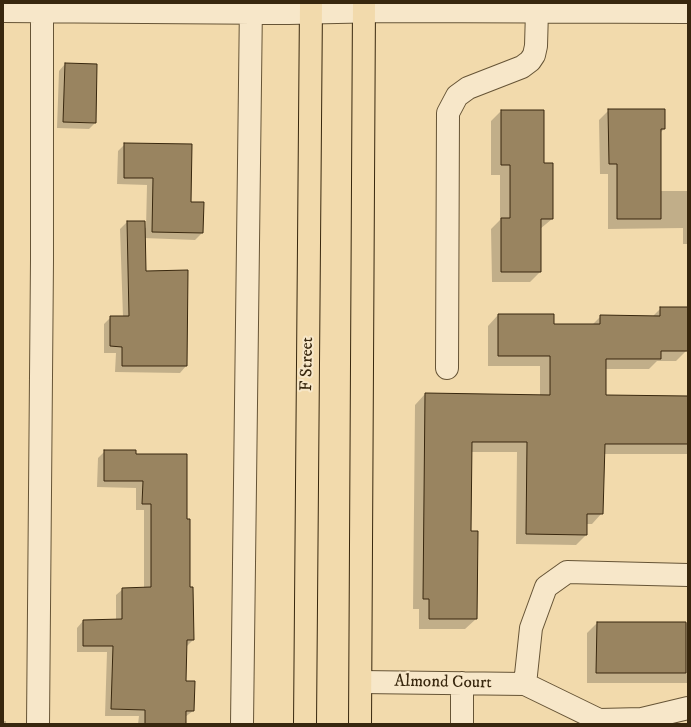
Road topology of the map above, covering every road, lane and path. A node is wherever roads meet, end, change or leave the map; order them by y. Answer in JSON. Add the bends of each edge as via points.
{"nodes":[{"id":1,"x":63,"y":7,"type":"edge"},
{"id":2,"x":364,"y":7,"type":"edge"},
{"id":3,"x":251,"y":8,"type":"edge"},
{"id":4,"x":311,"y":8,"type":"edge"},
{"id":5,"x":3,"y":11,"type":"edge"},
{"id":6,"x":42,"y":11,"type":"junction"},
{"id":7,"x":537,"y":11,"type":"junction"},
{"id":8,"x":688,"y":12,"type":"edge"},
{"id":9,"x":447,"y":368,"type":"dead end"},
{"id":10,"x":688,"y":575,"type":"edge"},
{"id":11,"x":361,"y":682,"type":"junction"},
{"id":12,"x":462,"y":683,"type":"junction"},
{"id":13,"x":525,"y":684,"type":"junction"},
{"id":14,"x":688,"y":708,"type":"edge"},
{"id":15,"x":38,"y":724,"type":"edge"},
{"id":16,"x":242,"y":724,"type":"edge"},
{"id":17,"x":305,"y":724,"type":"edge"},
{"id":18,"x":360,"y":724,"type":"edge"},
{"id":19,"x":462,"y":724,"type":"edge"}],
"edges":[{"from":1,"to":3,"type":"street"},
{"from":1,"to":6,"type":"street"},
{"from":2,"to":4,"type":"street"},
{"from":2,"to":7,"type":"street"},
{"from":2,"to":11,"type":"main road"},
{"from":3,"to":4,"type":"street"},
{"from":3,"to":16,"type":"street"},
{"from":4,"to":17,"type":"main road","name":"F Street"},
{"from":5,"to":6,"type":"street"},
{"from":6,"to":15,"type":"street"},
{"from":7,"to":8,"type":"street"},
{"from":7,"to":9,"type":"street","via":[[536,46],[530,61],[522,67],[468,88],[457,96],[448,113]]},
{"from":10,"to":13,"type":"street","via":[[567,572],[546,587],[531,628]]},
{"from":11,"to":12,"type":"street","name":"Almond Court"},
{"from":11,"to":18,"type":"main road"},
{"from":12,"to":13,"type":"street","name":"Almond Court"},
{"from":12,"to":19,"type":"street"},
{"from":13,"to":14,"type":"street","via":[[599,720],[642,719]]}]}
